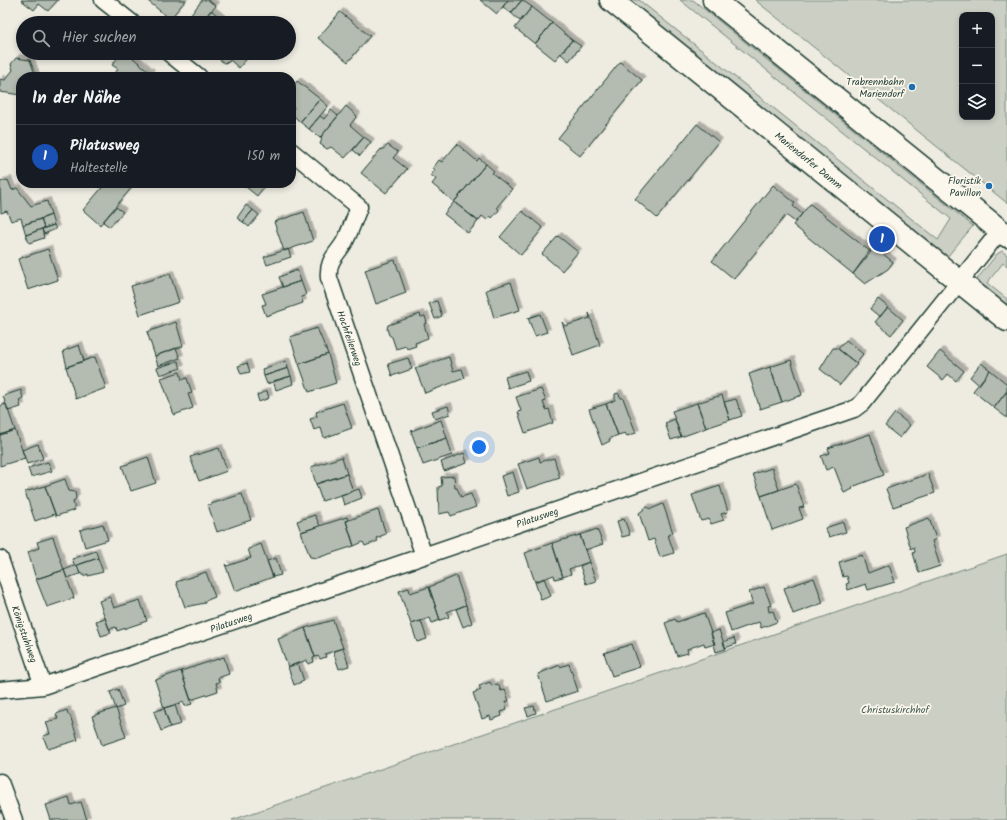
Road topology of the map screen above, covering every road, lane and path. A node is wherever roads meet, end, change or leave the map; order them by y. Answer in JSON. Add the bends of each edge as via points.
{"nodes":[{"id":1,"x":103,"y":0,"type":"edge"},
{"id":2,"x":611,"y":0,"type":"edge"},
{"id":3,"x":714,"y":0,"type":"edge"},
{"id":4,"x":123,"y":16,"type":"edge"},
{"id":5,"x":178,"y":60,"type":"edge"},
{"id":6,"x":193,"y":72,"type":"edge"},
{"id":7,"x":296,"y":155,"type":"edge"},
{"id":8,"x":1004,"y":233,"type":"edge"},
{"id":9,"x":959,"y":282,"type":"junction"},
{"id":10,"x":1007,"y":320,"type":"edge"},
{"id":11,"x":424,"y":556,"type":"junction"},
{"id":12,"x":0,"y":559,"type":"edge"},
{"id":13,"x":43,"y":686,"type":"junction"},
{"id":14,"x":0,"y":690,"type":"edge"},
{"id":15,"x":0,"y":782,"type":"edge"},
{"id":16,"x":14,"y":820,"type":"edge"}],
"edges":[{"from":1,"to":4,"type":"street"},
{"from":2,"to":9,"type":"main road","name":"Mariendorfer Damm"},
{"from":3,"to":8,"type":"main road"},
{"from":5,"to":6,"type":"street"},
{"from":7,"to":11,"type":"street","name":"Hochfeilerweg","via":[[360,207],[346,240],[332,259],[328,269],[329,278]]},
{"from":8,"to":9,"type":"street","name":"Pilatusweg"},
{"from":9,"to":10,"type":"main road","name":"Mariendorfer Damm"},
{"from":9,"to":11,"type":"street","name":"Pilatusweg","via":[[862,403],[854,409]]},
{"from":11,"to":13,"type":"street","name":"Pilatusweg"},
{"from":12,"to":13,"type":"street","name":"Königstuhlweg"},
{"from":13,"to":14,"type":"street","name":"Pilatusweg"},
{"from":15,"to":16,"type":"street"}]}
